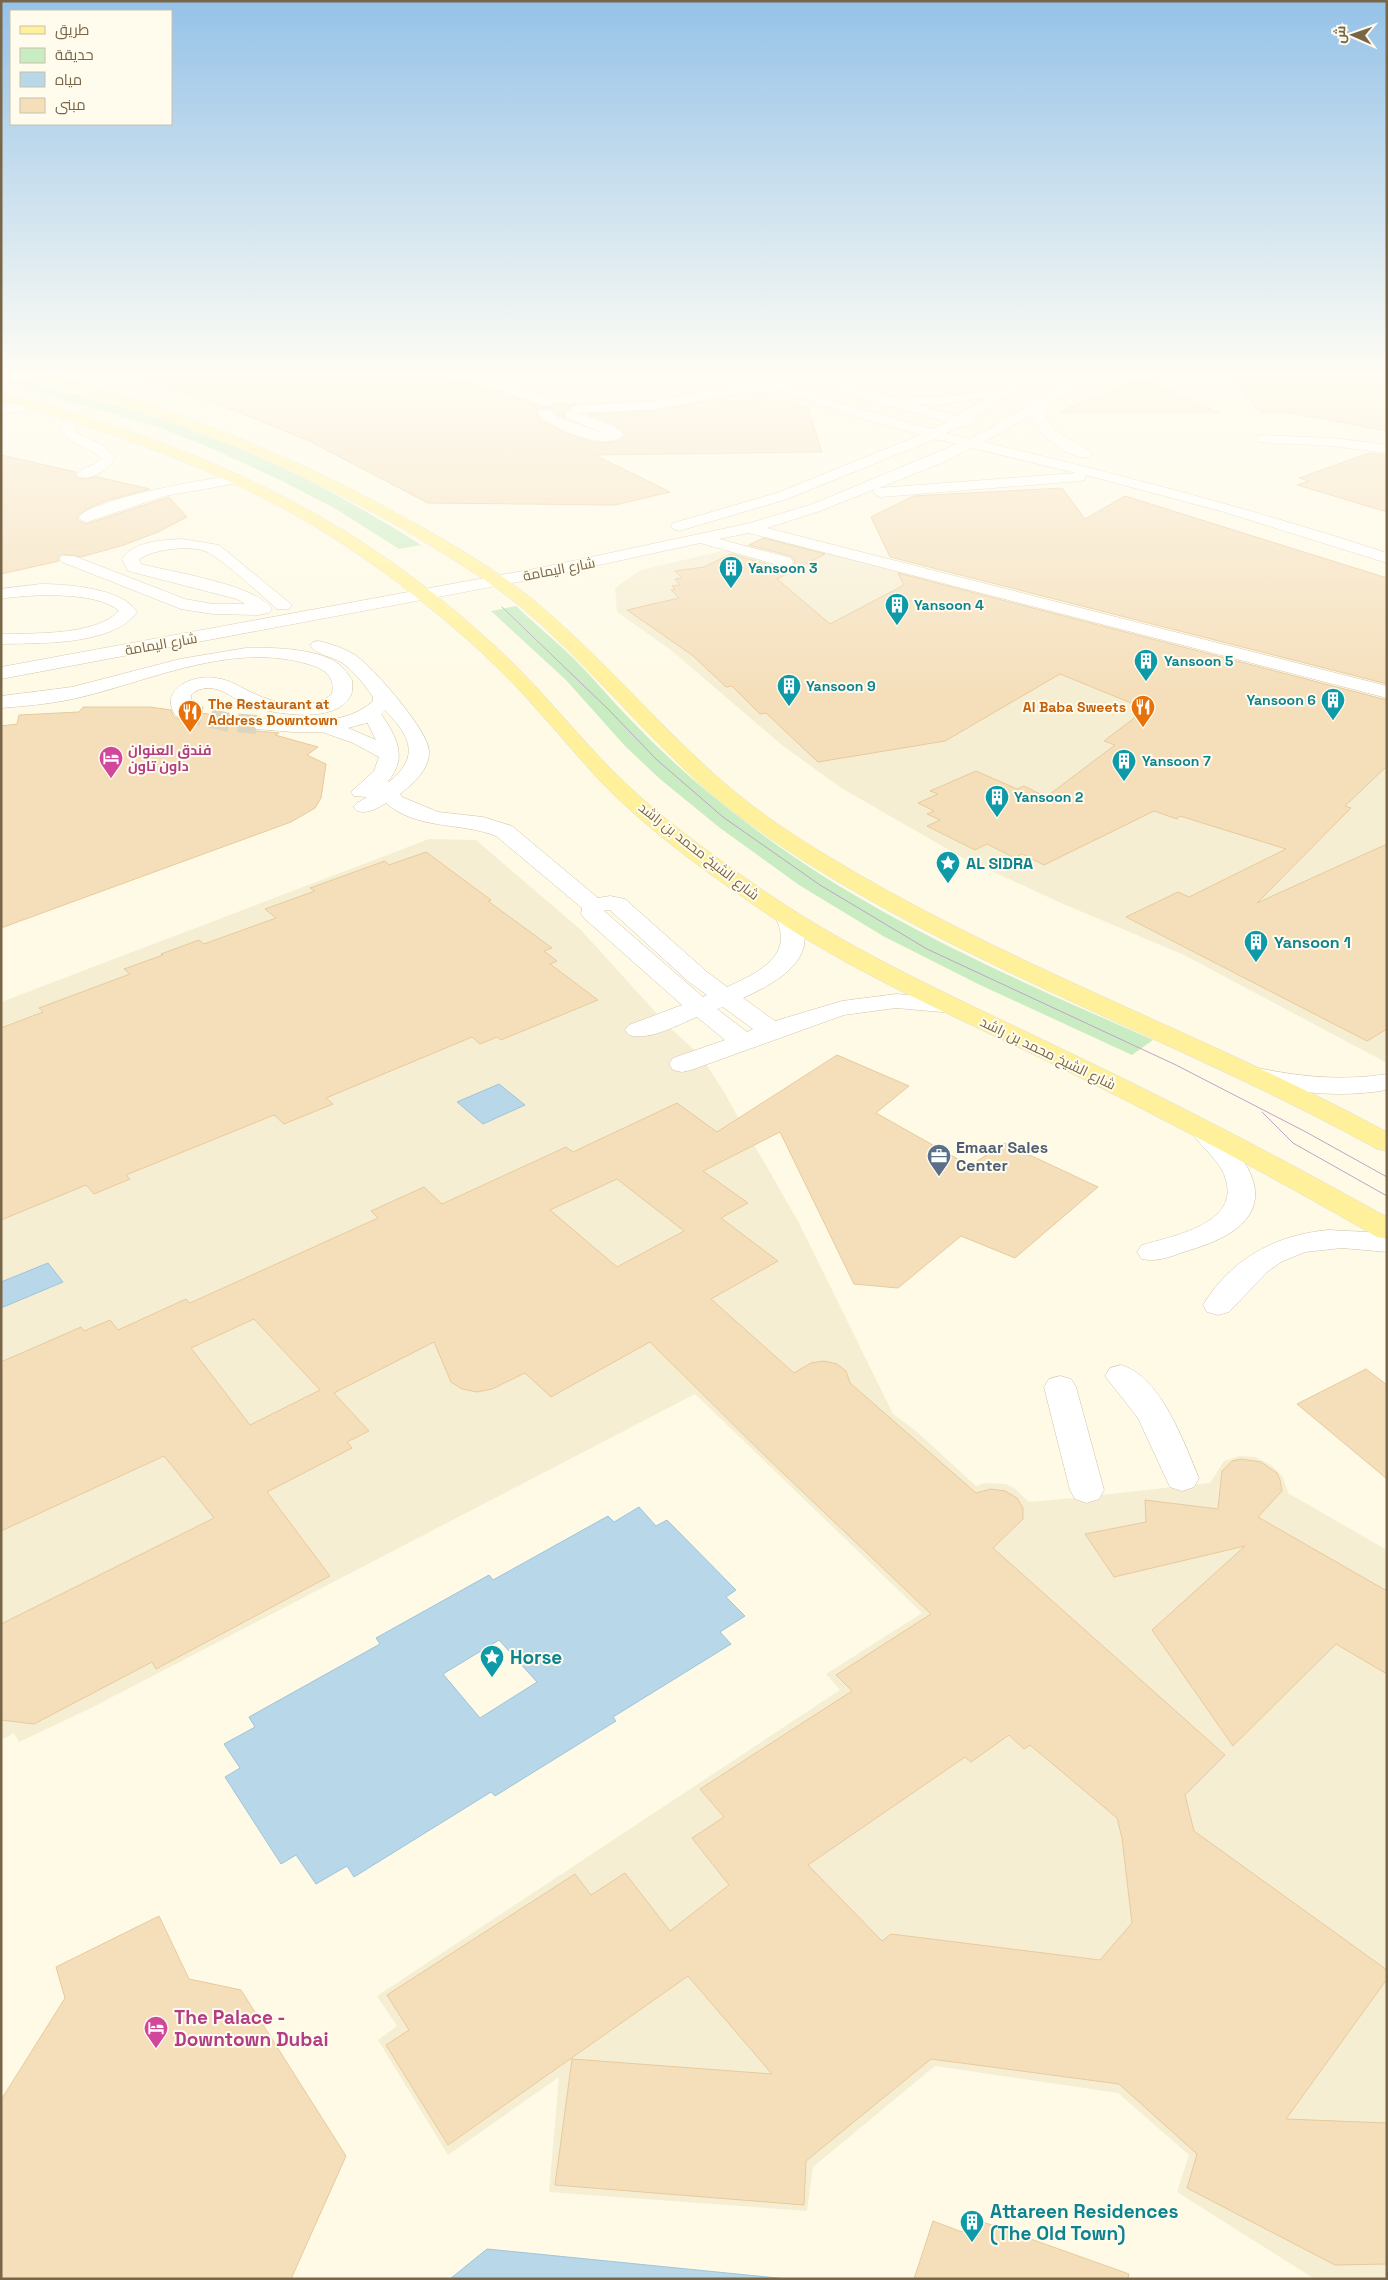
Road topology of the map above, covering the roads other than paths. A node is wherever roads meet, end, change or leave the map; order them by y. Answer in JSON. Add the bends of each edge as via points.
{"nodes":[{"id":1,"x":230,"y":480,"type":"edge"},
{"id":2,"x":242,"y":480,"type":"edge"},
{"id":3,"x":321,"y":480,"type":"edge"},
{"id":4,"x":822,"y":480,"type":"edge"},
{"id":5,"x":887,"y":480,"type":"edge"},
{"id":6,"x":1039,"y":480,"type":"edge"},
{"id":7,"x":1122,"y":480,"type":"edge"},
{"id":8,"x":1167,"y":480,"type":"edge"},
{"id":9,"x":851,"y":494,"type":"junction"},
{"id":10,"x":87,"y":517,"type":"dead end"},
{"id":11,"x":749,"y":528,"type":"junction"},
{"id":12,"x":661,"y":530,"type":"dead end"},
{"id":13,"x":724,"y":534,"type":"junction"},
{"id":14,"x":700,"y":540,"type":"junction"},
{"id":15,"x":1379,"y":551,"type":"edge"},
{"id":16,"x":68,"y":559,"type":"dead end"},
{"id":17,"x":476,"y":568,"type":"junction"},
{"id":18,"x":450,"y":572,"type":"dead end"},
{"id":19,"x":496,"y":573,"type":"junction"},
{"id":20,"x":1,"y":581,"type":"edge"},
{"id":21,"x":410,"y":584,"type":"junction"},
{"id":22,"x":349,"y":591,"type":"dead end"},
{"id":23,"x":86,"y":593,"type":"junction"},
{"id":24,"x":1,"y":594,"type":"edge"},
{"id":25,"x":283,"y":605,"type":"junction"},
{"id":26,"x":261,"y":609,"type":"junction"},
{"id":27,"x":1,"y":639,"type":"edge"},
{"id":28,"x":1,"y":657,"type":"edge"},
{"id":29,"x":38,"y":666,"type":"junction"},
{"id":30,"x":1,"y":673,"type":"edge"},
{"id":31,"x":46,"y":691,"type":"junction"},
{"id":32,"x":1387,"y":692,"type":"edge"},
{"id":33,"x":1,"y":694,"type":"edge"},
{"id":34,"x":383,"y":696,"type":"junction"},
{"id":35,"x":1,"y":702,"type":"edge"},
{"id":36,"x":183,"y":712,"type":"dead end"},
{"id":37,"x":371,"y":713,"type":"junction"},
{"id":38,"x":263,"y":725,"type":"tunnel mouth"},
{"id":39,"x":323,"y":726,"type":"junction"},
{"id":40,"x":391,"y":756,"type":"junction"},
{"id":41,"x":382,"y":787,"type":"junction"},
{"id":42,"x":359,"y":802,"type":"dead end"},
{"id":43,"x":594,"y":906,"type":"junction"},
{"id":44,"x":787,"y":917,"type":"junction"},
{"id":45,"x":724,"y":997,"type":"junction"},
{"id":46,"x":953,"y":1006,"type":"junction"},
{"id":47,"x":699,"y":1008,"type":"junction"},
{"id":48,"x":638,"y":1030,"type":"dead end"},
{"id":49,"x":772,"y":1031,"type":"junction"},
{"id":50,"x":744,"y":1041,"type":"junction"},
{"id":51,"x":682,"y":1064,"type":"dead end"},
{"id":52,"x":1258,"y":1076,"type":"junction"},
{"id":53,"x":1387,"y":1082,"type":"edge"},
{"id":54,"x":1202,"y":1128,"type":"junction"},
{"id":55,"x":1387,"y":1143,"type":"edge"},
{"id":56,"x":1387,"y":1230,"type":"edge"},
{"id":57,"x":1387,"y":1243,"type":"edge"},
{"id":58,"x":1152,"y":1252,"type":"dead end"},
{"id":59,"x":1218,"y":1305,"type":"dead end"},
{"id":60,"x":1121,"y":1376,"type":"dead end"},
{"id":61,"x":1060,"y":1387,"type":"dead end"},
{"id":62,"x":1182,"y":1478,"type":"dead end"},
{"id":63,"x":1088,"y":1490,"type":"dead end"}],
"edges":[{"from":1,"to":10,"type":"street","via":[[152,496]]},
{"from":2,"to":21,"type":"main road","name":"شارع الشيخ محمد بن راشد","via":[[332,528]]},
{"from":3,"to":17,"type":"main road","via":[[377,508]]},
{"from":4,"to":12,"type":"street","via":[[782,496]]},
{"from":5,"to":9,"type":"street","name":"شارع اليمامة"},
{"from":6,"to":9,"type":"street"},
{"from":7,"to":15,"type":"street"},
{"from":8,"to":15,"type":"street"},
{"from":9,"to":11,"type":"street","name":"شارع اليمامة"},
{"from":11,"to":13,"type":"street","name":"شارع اليمامة"},
{"from":11,"to":32,"type":"street"},
{"from":13,"to":14,"type":"street","name":"شارع اليمامة"},
{"from":13,"to":14,"type":"street","via":[[788,560]]},
{"from":14,"to":19,"type":"street","name":"شارع اليمامة"},
{"from":16,"to":26,"type":"street","via":[[181,604],[213,609]]},
{"from":17,"to":18,"type":"street"},
{"from":17,"to":19,"type":"main road"},
{"from":19,"to":21,"type":"street","name":"شارع اليمامة"},
{"from":19,"to":52,"type":"main road","via":[[565,636],[710,781],[809,854],[944,932]]},
{"from":20,"to":23,"type":"street","via":[[48,580]]},
{"from":21,"to":29,"type":"street","name":"شارع اليمامة"},
{"from":21,"to":44,"type":"main road","name":"شارع الشيخ محمد بن راشد","via":[[527,686],[602,771],[639,806]]},
{"from":22,"to":25,"type":"street","name":"شارع اليمامة"},
{"from":23,"to":24,"type":"street","via":[[39,588]]},
{"from":23,"to":27,"type":"street","via":[[118,602],[128,612],[117,623],[105,627],[54,636]]},
{"from":25,"to":26,"type":"street","name":"شارع اليمامة"},
{"from":25,"to":26,"type":"street","via":[[206,545],[188,543],[157,547],[138,552],[130,559],[141,569],[243,595]]},
{"from":26,"to":28,"type":"street","name":"شارع اليمامة"},
{"from":29,"to":30,"type":"street","name":"شارع اليمامة"},
{"from":29,"to":31,"type":"street","via":[[24,676],[24,682],[27,686]]},
{"from":31,"to":33,"type":"street"},
{"from":31,"to":34,"type":"street","via":[[215,646],[280,641],[319,646],[348,657]]},
{"from":34,"to":37,"type":"street","via":[[383,702]]},
{"from":34,"to":41,"type":"street","via":[[412,730],[419,745],[413,769]]},
{"from":35,"to":36,"type":"street","via":[[70,693],[160,668],[249,653],[285,654],[315,660],[336,671],[343,682],[342,693],[337,700],[297,710],[258,702],[223,685],[206,683],[188,687],[181,695]]},
{"from":37,"to":39,"type":"street"},
{"from":37,"to":40,"type":"street","via":[[384,734]]},
{"from":38,"to":39,"type":"street"},
{"from":39,"to":40,"type":"street","via":[[360,739]]},
{"from":40,"to":41,"type":"street"},
{"from":41,"to":42,"type":"street"},
{"from":41,"to":43,"type":"street","via":[[395,801],[420,813],[483,823],[504,831]]},
{"from":43,"to":45,"type":"street","via":[[616,904]]},
{"from":43,"to":47,"type":"street","via":[[593,914]]},
{"from":44,"to":45,"type":"street","via":[[794,929],[790,955],[764,977]]},
{"from":44,"to":46,"type":"main road","name":"شارع الشيخ محمد بن راشد","via":[[863,962]]},
{"from":45,"to":47,"type":"street"},
{"from":45,"to":49,"type":"street"},
{"from":46,"to":49,"type":"street","via":[[896,1001],[868,1003],[817,1015]]},
{"from":46,"to":54,"type":"main road","name":"شارع الشيخ محمد بن راشد"},
{"from":47,"to":48,"type":"street"},
{"from":47,"to":50,"type":"street"},
{"from":49,"to":50,"type":"street"},
{"from":50,"to":51,"type":"street"},
{"from":52,"to":53,"type":"street","via":[[1320,1086]]},
{"from":52,"to":55,"type":"main road"},
{"from":54,"to":56,"type":"main road","name":"شارع الشيخ محمد بن راشد"},
{"from":54,"to":58,"type":"street","via":[[1236,1171],[1244,1189],[1241,1207],[1229,1222],[1208,1233]]},
{"from":57,"to":59,"type":"street","via":[[1324,1239],[1295,1245],[1270,1256]]},
{"from":60,"to":62,"type":"street","via":[[1146,1401]]},
{"from":61,"to":63,"type":"street"}]}
